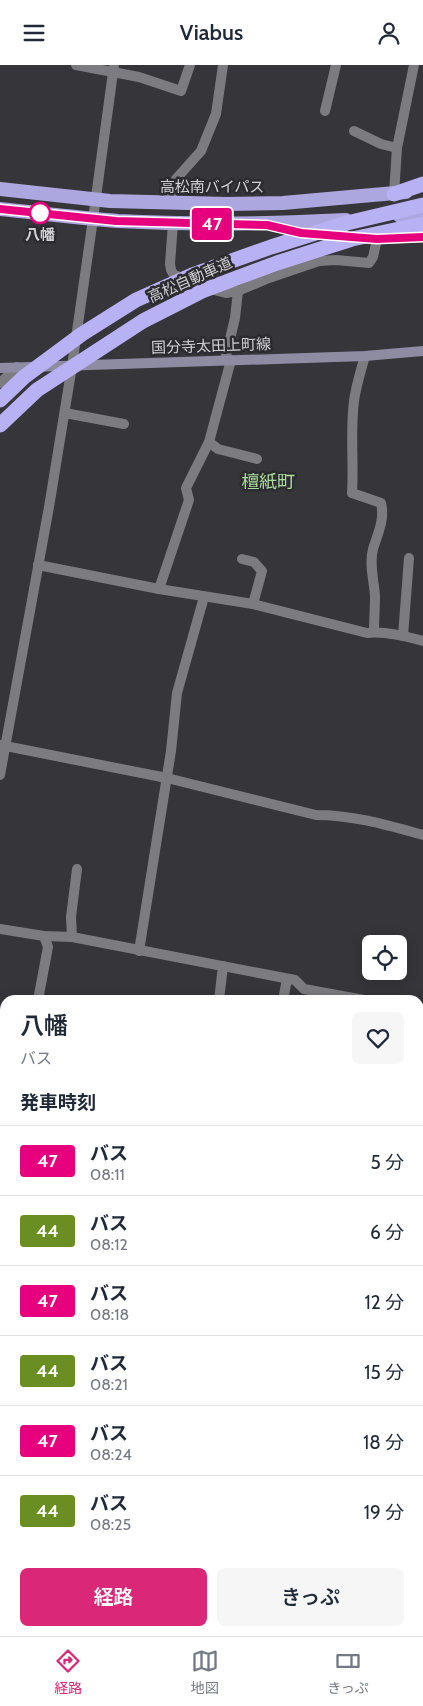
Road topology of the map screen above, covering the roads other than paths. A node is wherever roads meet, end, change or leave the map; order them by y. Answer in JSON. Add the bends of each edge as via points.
{"nodes":[{"id":1,"x":76,"y":65,"type":"edge"},
{"id":2,"x":190,"y":65,"type":"edge"},
{"id":3,"x":223,"y":65,"type":"edge"},
{"id":4,"x":336,"y":65,"type":"edge"},
{"id":5,"x":414,"y":65,"type":"edge"},
{"id":6,"x":114,"y":69,"type":"edge"},
{"id":7,"x":325,"y":111,"type":"dead end"},
{"id":8,"x":354,"y":131,"type":"dead end"},
{"id":9,"x":397,"y":148,"type":"junction"},
{"id":10,"x":423,"y":184,"type":"edge"},
{"id":11,"x":0,"y":189,"type":"edge"},
{"id":12,"x":423,"y":190,"type":"edge"},
{"id":13,"x":394,"y":194,"type":"junction"},
{"id":14,"x":95,"y":199,"type":"junction"},
{"id":15,"x":170,"y":204,"type":"junction"},
{"id":16,"x":423,"y":205,"type":"edge"},
{"id":17,"x":0,"y":209,"type":"edge"},
{"id":18,"x":423,"y":213,"type":"edge"},
{"id":19,"x":93,"y":219,"type":"junction"},
{"id":20,"x":173,"y":223,"type":"junction"},
{"id":21,"x":423,"y":224,"type":"edge"},
{"id":22,"x":267,"y":225,"type":"junction"},
{"id":23,"x":423,"y":237,"type":"edge"},
{"id":24,"x":377,"y":239,"type":"junction"},
{"id":25,"x":238,"y":291,"type":"junction"},
{"id":26,"x":423,"y":351,"type":"edge"},
{"id":27,"x":364,"y":355,"type":"junction"},
{"id":28,"x":228,"y":360,"type":"junction"},
{"id":29,"x":72,"y":366,"type":"junction"},
{"id":30,"x":17,"y":367,"type":"junction"},
{"id":31,"x":0,"y":368,"type":"edge"},
{"id":32,"x":0,"y":383,"type":"edge"},
{"id":33,"x":0,"y":400,"type":"edge"},
{"id":34,"x":65,"y":413,"type":"junction"},
{"id":35,"x":124,"y":424,"type":"dead end"},
{"id":36,"x":0,"y":425,"type":"edge"},
{"id":37,"x":209,"y":442,"type":"junction"},
{"id":38,"x":257,"y":459,"type":"dead end"},
{"id":39,"x":409,"y":558,"type":"dead end"},
{"id":40,"x":242,"y":559,"type":"dead end"},
{"id":41,"x":38,"y":565,"type":"junction"},
{"id":42,"x":160,"y":589,"type":"junction"},
{"id":43,"x":204,"y":597,"type":"junction"},
{"id":44,"x":253,"y":604,"type":"junction"},
{"id":45,"x":374,"y":632,"type":"junction"},
{"id":46,"x":403,"y":636,"type":"junction"},
{"id":47,"x":423,"y":641,"type":"edge"},
{"id":48,"x":3,"y":746,"type":"edge"},
{"id":49,"x":0,"y":775,"type":"edge"},
{"id":50,"x":167,"y":778,"type":"junction"},
{"id":51,"x":423,"y":835,"type":"edge"},
{"id":52,"x":77,"y":869,"type":"dead end"},
{"id":53,"x":0,"y":929,"type":"edge"},
{"id":54,"x":44,"y":936,"type":"junction"},
{"id":55,"x":72,"y":937,"type":"junction"},
{"id":56,"x":139,"y":951,"type":"junction"},
{"id":57,"x":223,"y":966,"type":"junction"},
{"id":58,"x":287,"y":979,"type":"junction"},
{"id":59,"x":39,"y":995,"type":"edge"},
{"id":60,"x":220,"y":995,"type":"edge"},
{"id":61,"x":283,"y":995,"type":"edge"},
{"id":62,"x":337,"y":995,"type":"edge"}],
"edges":[{"from":1,"to":6,"type":"street"},
{"from":2,"to":6,"type":"street","via":[[182,91]]},
{"from":3,"to":15,"type":"street","via":[[216,114],[201,151],[176,179]]},
{"from":4,"to":7,"type":"street"},
{"from":5,"to":9,"type":"street"},
{"from":6,"to":14,"type":"street"},
{"from":8,"to":9,"type":"street"},
{"from":9,"to":13,"type":"street"},
{"from":10,"to":13,"type":"highway"},
{"from":11,"to":14,"type":"highway","name":"高松南バイパス"},
{"from":12,"to":13,"type":"highway","name":"高松南バイパス"},
{"from":13,"to":15,"type":"highway","name":"高松南バイパス","via":[[283,203]]},
{"from":14,"to":15,"type":"highway","name":"高松南バイパス"},
{"from":14,"to":19,"type":"street"},
{"from":16,"to":33,"type":"highway","name":"高松自動車道","via":[[347,223],[271,247],[136,299],[24,377]]},
{"from":17,"to":19,"type":"highway"},
{"from":18,"to":22,"type":"highway"},
{"from":19,"to":20,"type":"highway"},
{"from":19,"to":29,"type":"street"},
{"from":20,"to":22,"type":"highway"},
{"from":20,"to":25,"type":"street","via":[[170,264],[174,275],[226,293]]},
{"from":21,"to":36,"type":"highway","name":"高松自動車道","via":[[333,245],[202,291],[143,321],[37,390]]},
{"from":22,"to":24,"type":"street","via":[[301,233]]},
{"from":23,"to":24,"type":"street"},
{"from":24,"to":25,"type":"street","via":[[369,263],[319,261]]},
{"from":25,"to":28,"type":"street"},
{"from":26,"to":27,"type":"main road","name":"国分寺太田上町線"},
{"from":27,"to":28,"type":"main road","name":"国分寺太田上町線"},
{"from":27,"to":45,"type":"street","via":[[354,399],[352,493],[381,503],[383,512],[371,569],[375,597]]},
{"from":28,"to":29,"type":"main road","name":"国分寺太田上町線"},
{"from":28,"to":37,"type":"street"},
{"from":29,"to":30,"type":"main road","name":"国分寺太田上町線"},
{"from":29,"to":34,"type":"street"},
{"from":30,"to":31,"type":"main road","name":"国分寺太田上町線"},
{"from":30,"to":32,"type":"street"},
{"from":34,"to":35,"type":"street"},
{"from":34,"to":41,"type":"street"},
{"from":37,"to":38,"type":"street","via":[[218,449]]},
{"from":37,"to":42,"type":"street","via":[[186,488],[189,501]]},
{"from":39,"to":46,"type":"street"},
{"from":40,"to":44,"type":"street","via":[[254,562],[262,571]]},
{"from":41,"to":42,"type":"street"},
{"from":41,"to":48,"type":"street"},
{"from":42,"to":43,"type":"street"},
{"from":43,"to":44,"type":"street"},
{"from":43,"to":50,"type":"street","via":[[177,693]]},
{"from":44,"to":45,"type":"street","via":[[367,633]]},
{"from":45,"to":46,"type":"street"},
{"from":46,"to":47,"type":"street"},
{"from":48,"to":49,"type":"street"},
{"from":48,"to":50,"type":"street"},
{"from":50,"to":51,"type":"street","via":[[316,815],[360,818]]},
{"from":50,"to":56,"type":"street"},
{"from":52,"to":55,"type":"street"},
{"from":53,"to":54,"type":"street"},
{"from":54,"to":55,"type":"street"},
{"from":54,"to":59,"type":"street","via":[[48,947]]},
{"from":55,"to":56,"type":"street"},
{"from":56,"to":57,"type":"street"},
{"from":57,"to":58,"type":"street"},
{"from":57,"to":60,"type":"street"},
{"from":58,"to":61,"type":"street"},
{"from":58,"to":62,"type":"street","via":[[295,980],[304,989]]}]}
